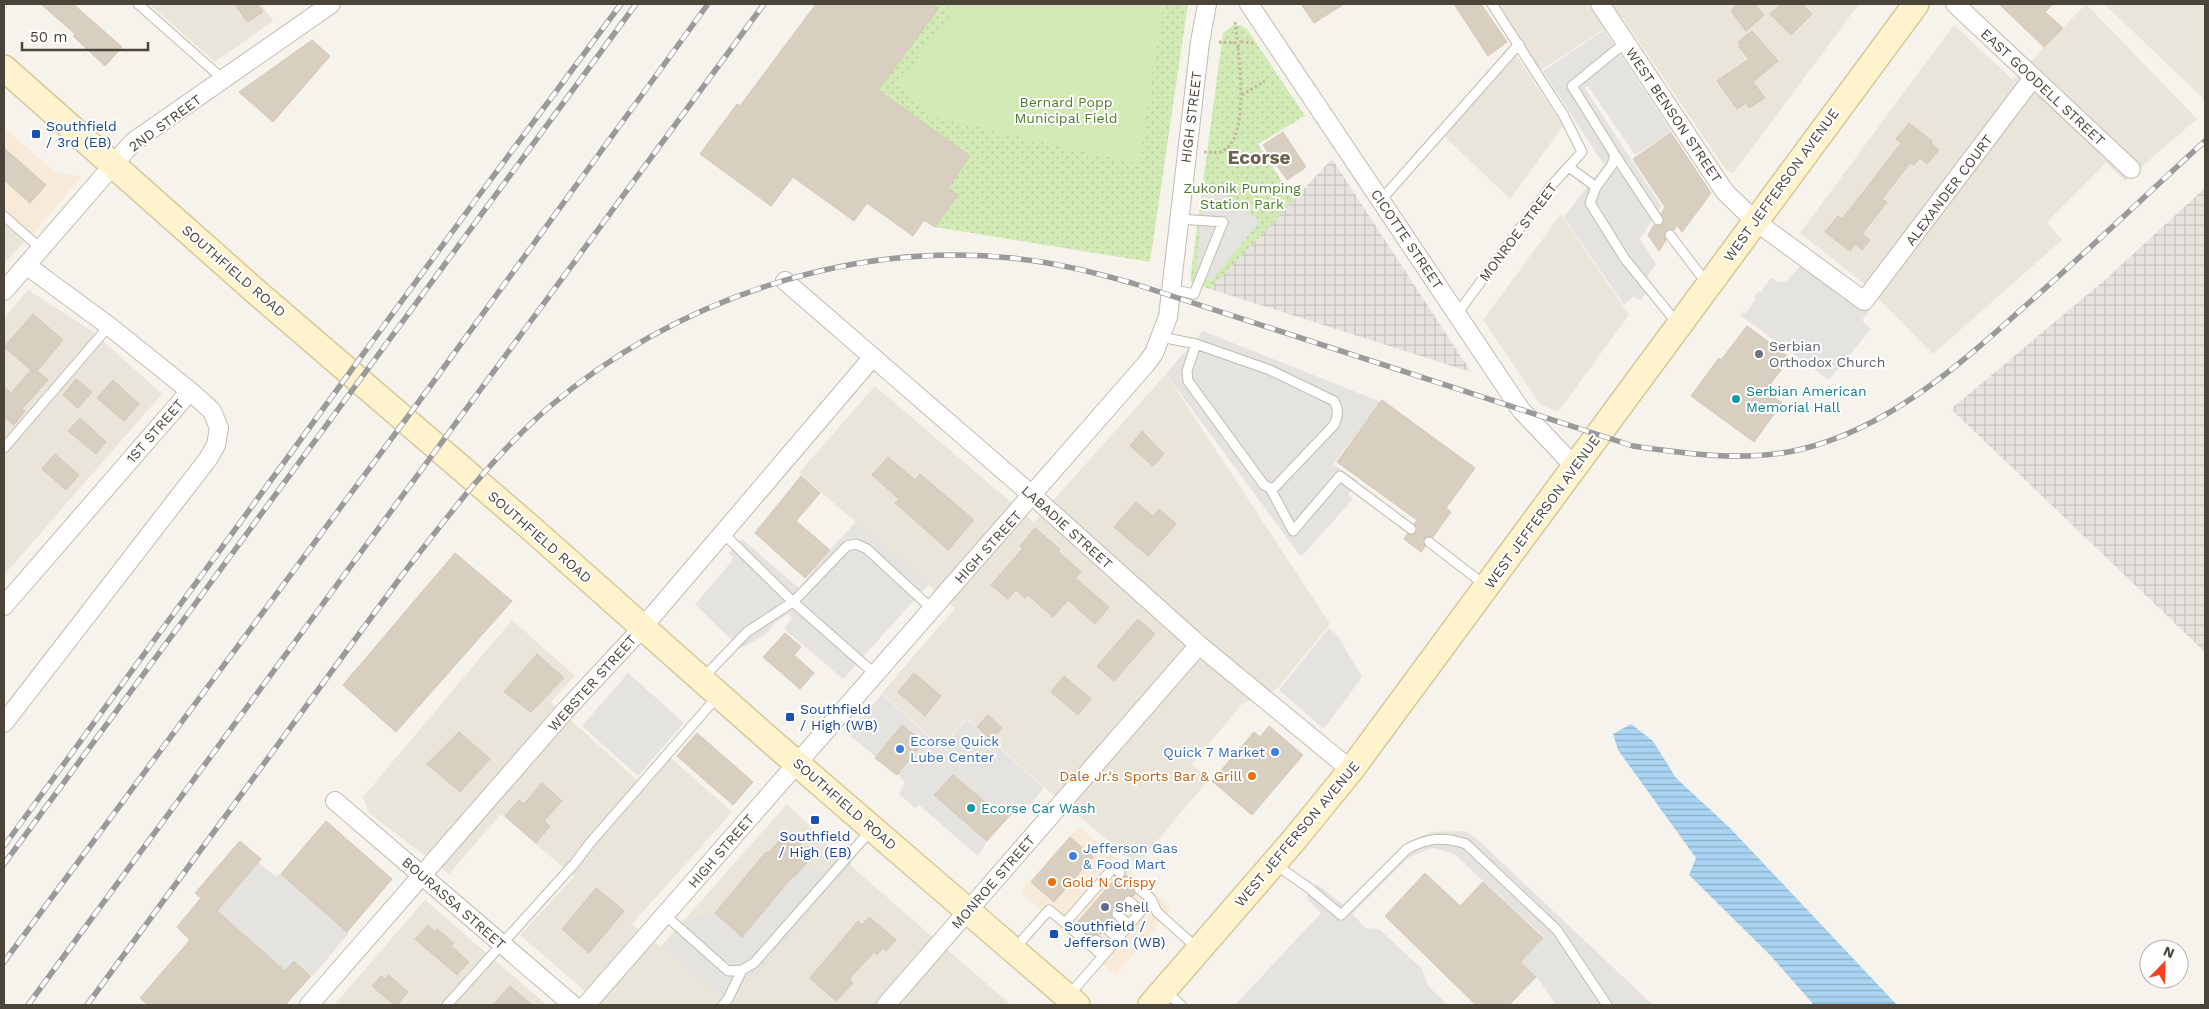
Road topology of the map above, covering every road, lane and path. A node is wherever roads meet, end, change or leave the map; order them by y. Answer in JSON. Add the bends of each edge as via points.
{"nodes":[{"id":1,"x":331,"y":4,"type":"edge"},
{"id":2,"x":1207,"y":4,"type":"edge"},
{"id":3,"x":1249,"y":4,"type":"edge"},
{"id":4,"x":1492,"y":4,"type":"edge"},
{"id":5,"x":1600,"y":4,"type":"edge"},
{"id":6,"x":1916,"y":4,"type":"edge"},
{"id":7,"x":1955,"y":4,"type":"edge"},
{"id":8,"x":142,"y":5,"type":"edge"},
{"id":9,"x":1235,"y":22,"type":"dead end"},
{"id":10,"x":1219,"y":42,"type":"dead end"},
{"id":11,"x":1626,"y":42,"type":"junction"},
{"id":12,"x":1260,"y":43,"type":"dead end"},
{"id":13,"x":1238,"y":44,"type":"junction"},
{"id":14,"x":1519,"y":44,"type":"junction"},
{"id":15,"x":4,"y":68,"type":"edge"},
{"id":16,"x":2033,"y":78,"type":"junction"},
{"id":17,"x":224,"y":80,"type":"junction"},
{"id":18,"x":1265,"y":81,"type":"dead end"},
{"id":19,"x":1242,"y":95,"type":"junction"},
{"id":20,"x":1204,"y":152,"type":"dead end"},
{"id":21,"x":1615,"y":154,"type":"junction"},
{"id":22,"x":114,"y":164,"type":"junction"},
{"id":23,"x":1569,"y":167,"type":"junction"},
{"id":24,"x":2131,"y":169,"type":"dead end"},
{"id":25,"x":1596,"y":187,"type":"junction"},
{"id":26,"x":1381,"y":200,"type":"junction"},
{"id":27,"x":4,"y":216,"type":"edge"},
{"id":28,"x":1179,"y":219,"type":"junction"},
{"id":29,"x":1658,"y":220,"type":"dead end"},
{"id":30,"x":1755,"y":221,"type":"junction"},
{"id":31,"x":1670,"y":235,"type":"dead end"},
{"id":32,"x":40,"y":248,"type":"junction"},
{"id":33,"x":26,"y":266,"type":"junction"},
{"id":34,"x":785,"y":281,"type":"dead end"},
{"id":35,"x":1708,"y":285,"type":"junction"},
{"id":36,"x":1171,"y":289,"type":"junction"},
{"id":37,"x":4,"y":291,"type":"edge"},
{"id":38,"x":1864,"y":301,"type":"joint"},
{"id":39,"x":1457,"y":314,"type":"junction"},
{"id":40,"x":1678,"y":325,"type":"junction"},
{"id":41,"x":109,"y":326,"type":"junction"},
{"id":42,"x":1161,"y":337,"type":"junction"},
{"id":43,"x":1196,"y":344,"type":"junction"},
{"id":44,"x":872,"y":358,"type":"junction"},
{"id":45,"x":190,"y":391,"type":"junction"},
{"id":46,"x":4,"y":448,"type":"edge"},
{"id":47,"x":1575,"y":467,"type":"junction"},
{"id":48,"x":1270,"y":488,"type":"junction"},
{"id":49,"x":1033,"y":496,"type":"junction"},
{"id":50,"x":1411,"y":529,"type":"dead end"},
{"id":51,"x":723,"y":533,"type":"junction"},
{"id":52,"x":1429,"y":542,"type":"dead end"},
{"id":53,"x":1487,"y":587,"type":"junction"},
{"id":54,"x":792,"y":602,"type":"junction"},
{"id":55,"x":4,"y":606,"type":"edge"},
{"id":56,"x":932,"y":609,"type":"junction"},
{"id":57,"x":643,"y":627,"type":"junction"},
{"id":58,"x":1200,"y":645,"type":"junction"},
{"id":59,"x":874,"y":674,"type":"junction"},
{"id":60,"x":710,"y":687,"type":"junction"},
{"id":61,"x":4,"y":723,"type":"edge"},
{"id":62,"x":798,"y":763,"type":"junction"},
{"id":63,"x":1351,"y":770,"type":"junction"},
{"id":64,"x":335,"y":801,"type":"dead end"},
{"id":65,"x":872,"y":828,"type":"junction"},
{"id":66,"x":1274,"y":863,"type":"junction"},
{"id":67,"x":1120,"y":873,"type":"dead end"},
{"id":68,"x":423,"y":875,"type":"junction"},
{"id":69,"x":1139,"y":889,"type":"dead end"},
{"id":70,"x":1151,"y":899,"type":"junction"},
{"id":71,"x":1129,"y":901,"type":"dead end"},
{"id":72,"x":1079,"y":905,"type":"junction"},
{"id":73,"x":968,"y":910,"type":"junction"},
{"id":74,"x":1141,"y":911,"type":"junction"},
{"id":75,"x":1087,"y":912,"type":"dead end"},
{"id":76,"x":1117,"y":914,"type":"dead end"},
{"id":77,"x":665,"y":915,"type":"junction"},
{"id":78,"x":1067,"y":920,"type":"junction"},
{"id":79,"x":1077,"y":923,"type":"dead end"},
{"id":80,"x":1129,"y":925,"type":"junction"},
{"id":81,"x":1106,"y":928,"type":"dead end"},
{"id":82,"x":1118,"y":939,"type":"junction"},
{"id":83,"x":1096,"y":940,"type":"dead end"},
{"id":84,"x":503,"y":944,"type":"junction"},
{"id":85,"x":1013,"y":950,"type":"junction"},
{"id":86,"x":1200,"y":950,"type":"junction"},
{"id":87,"x":1106,"y":953,"type":"junction"},
{"id":88,"x":742,"y":970,"type":"junction"},
{"id":89,"x":1165,"y":1000,"type":"edge"},
{"id":90,"x":1072,"y":1001,"type":"edge"},
{"id":91,"x":309,"y":1005,"type":"edge"},
{"id":92,"x":448,"y":1005,"type":"edge"},
{"id":93,"x":573,"y":1005,"type":"edge"},
{"id":94,"x":586,"y":1005,"type":"edge"},
{"id":95,"x":722,"y":1005,"type":"edge"},
{"id":96,"x":886,"y":1005,"type":"edge"},
{"id":97,"x":1607,"y":1005,"type":"edge"}],
"edges":[{"from":1,"to":17,"type":"street","name":"2ND STREET"},
{"from":2,"to":28,"type":"street","name":"HIGH STREET"},
{"from":3,"to":26,"type":"street","name":"CICOTTE STREET"},
{"from":4,"to":14,"type":"lane"},
{"from":5,"to":11,"type":"street","name":"WEST BENSON STREET"},
{"from":6,"to":30,"type":"main road","name":"WEST JEFFERSON AVENUE"},
{"from":7,"to":16,"type":"street","name":"EAST GOODELL STREET"},
{"from":8,"to":17,"type":"lane"},
{"from":9,"to":13,"type":"path"},
{"from":10,"to":13,"type":"path"},
{"from":11,"to":21,"type":"lane","via":[[1572,86]]},
{"from":11,"to":30,"type":"street","name":"WEST BENSON STREET","via":[[1725,192]]},
{"from":12,"to":13,"type":"path"},
{"from":13,"to":19,"type":"path"},
{"from":14,"to":23,"type":"lane","name":"MONROE STREET","via":[[1564,116],[1582,152]]},
{"from":14,"to":26,"type":"lane"},
{"from":15,"to":22,"type":"main road","name":"SOUTHFIELD ROAD"},
{"from":16,"to":24,"type":"street","name":"EAST GOODELL STREET"},
{"from":16,"to":38,"type":"street","name":"ALEXANDER COURT"},
{"from":17,"to":22,"type":"street","name":"2ND STREET","via":[[134,142]]},
{"from":18,"to":19,"type":"path"},
{"from":19,"to":20,"type":"path","via":[[1238,123],[1229,146],[1220,152]]},
{"from":21,"to":25,"type":"lane","via":[[1612,165]]},
{"from":21,"to":29,"type":"lane"},
{"from":22,"to":32,"type":"street","name":"2ND STREET"},
{"from":22,"to":57,"type":"main road","name":"SOUTHFIELD ROAD","via":[[254,290]]},
{"from":23,"to":25,"type":"lane"},
{"from":23,"to":39,"type":"lane","name":"MONROE STREET","via":[[1551,186]]},
{"from":25,"to":40,"type":"lane","via":[[1590,203],[1625,259]]},
{"from":26,"to":39,"type":"street","name":"CICOTTE STREET"},
{"from":27,"to":32,"type":"lane"},
{"from":28,"to":36,"type":"street","name":"HIGH STREET"},
{"from":28,"to":36,"type":"lane","via":[[1223,222],[1194,294]]},
{"from":30,"to":35,"type":"main road","name":"WEST JEFFERSON AVENUE"},
{"from":30,"to":38,"type":"street","name":"WEST BENSON STREET"},
{"from":31,"to":35,"type":"lane"},
{"from":32,"to":33,"type":"street","name":"2ND STREET"},
{"from":33,"to":37,"type":"street","name":"2ND STREET"},
{"from":33,"to":41,"type":"street","name":"1ST STREET"},
{"from":34,"to":44,"type":"street","name":"LABADIE STREET"},
{"from":35,"to":40,"type":"main road","name":"WEST JEFFERSON AVENUE"},
{"from":36,"to":42,"type":"street","name":"HIGH STREET","via":[[1168,317]]},
{"from":39,"to":47,"type":"street","name":"CICOTTE STREET","via":[[1521,410]]},
{"from":40,"to":47,"type":"main road","name":"WEST JEFFERSON AVENUE"},
{"from":41,"to":45,"type":"street","name":"1ST STREET"},
{"from":41,"to":46,"type":"lane"},
{"from":42,"to":43,"type":"lane"},
{"from":42,"to":49,"type":"street","name":"HIGH STREET","via":[[1146,364]]},
{"from":43,"to":48,"type":"lane","via":[[1187,372],[1188,381],[1264,485]]},
{"from":43,"to":48,"type":"lane","via":[[1285,376],[1326,396],[1338,407],[1334,426],[1275,487]]},
{"from":44,"to":49,"type":"street","name":"LABADIE STREET"},
{"from":44,"to":51,"type":"street","name":"WEBSTER STREET"},
{"from":45,"to":55,"type":"street","name":"1ST STREET"},
{"from":45,"to":61,"type":"street","via":[[212,411],[219,428],[216,445]]},
{"from":47,"to":53,"type":"main road","name":"WEST JEFFERSON AVENUE"},
{"from":48,"to":50,"type":"lane","via":[[1293,531],[1340,476]]},
{"from":49,"to":56,"type":"street","name":"HIGH STREET"},
{"from":49,"to":58,"type":"street","name":"LABADIE STREET"},
{"from":51,"to":54,"type":"lane"},
{"from":51,"to":57,"type":"street","name":"WEBSTER STREET"},
{"from":52,"to":53,"type":"lane"},
{"from":53,"to":63,"type":"main road","name":"WEST JEFFERSON AVENUE"},
{"from":54,"to":56,"type":"lane","via":[[847,546],[856,544],[867,549]]},
{"from":54,"to":59,"type":"lane"},
{"from":54,"to":60,"type":"lane","via":[[747,632]]},
{"from":56,"to":59,"type":"street","name":"HIGH STREET"},
{"from":57,"to":60,"type":"main road","name":"SOUTHFIELD ROAD"},
{"from":57,"to":68,"type":"street","name":"WEBSTER STREET"},
{"from":58,"to":63,"type":"street","name":"LABADIE STREET"},
{"from":58,"to":73,"type":"street","name":"MONROE STREET"},
{"from":59,"to":62,"type":"street","name":"HIGH STREET"},
{"from":60,"to":62,"type":"main road","name":"SOUTHFIELD ROAD"},
{"from":60,"to":84,"type":"lane"},
{"from":62,"to":65,"type":"main road","name":"SOUTHFIELD ROAD"},
{"from":62,"to":77,"type":"street","name":"HIGH STREET"},
{"from":63,"to":66,"type":"main road","name":"WEST JEFFERSON AVENUE"},
{"from":64,"to":68,"type":"street","name":"BOURASSA STREET"},
{"from":65,"to":73,"type":"main road","name":"SOUTHFIELD ROAD"},
{"from":65,"to":88,"type":"lane","via":[[754,963]]},
{"from":66,"to":86,"type":"main road","name":"WEST JEFFERSON AVENUE"},
{"from":66,"to":97,"type":"lane","via":[[1341,916],[1407,849],[1437,838],[1466,844],[1556,930]]},
{"from":67,"to":72,"type":"lane","via":[[1114,867],[1107,882]]},
{"from":68,"to":84,"type":"street","name":"BOURASSA STREET"},
{"from":68,"to":91,"type":"street","name":"WEBSTER STREET"},
{"from":69,"to":70,"type":"lane"},
{"from":70,"to":74,"type":"lane"},
{"from":70,"to":86,"type":"lane","via":[[1157,912]]},
{"from":71,"to":74,"type":"lane"},
{"from":72,"to":75,"type":"lane"},
{"from":72,"to":78,"type":"lane"},
{"from":73,"to":85,"type":"main road","name":"SOUTHFIELD ROAD"},
{"from":73,"to":96,"type":"street","name":"MONROE STREET"},
{"from":74,"to":80,"type":"lane"},
{"from":76,"to":80,"type":"lane"},
{"from":77,"to":88,"type":"lane","via":[[728,971]]},
{"from":77,"to":94,"type":"street","name":"HIGH STREET"},
{"from":78,"to":79,"type":"lane"},
{"from":78,"to":85,"type":"lane","via":[[1049,910]]},
{"from":78,"to":87,"type":"lane"},
{"from":80,"to":82,"type":"lane"},
{"from":81,"to":82,"type":"lane"},
{"from":82,"to":87,"type":"lane"},
{"from":83,"to":87,"type":"lane"},
{"from":84,"to":92,"type":"lane"},
{"from":84,"to":93,"type":"street","name":"BOURASSA STREET"},
{"from":85,"to":90,"type":"main road","name":"SOUTHFIELD ROAD"},
{"from":86,"to":89,"type":"main road","name":"WEST JEFFERSON AVENUE"},
{"from":87,"to":90,"type":"lane"},
{"from":88,"to":95,"type":"lane"}]}
